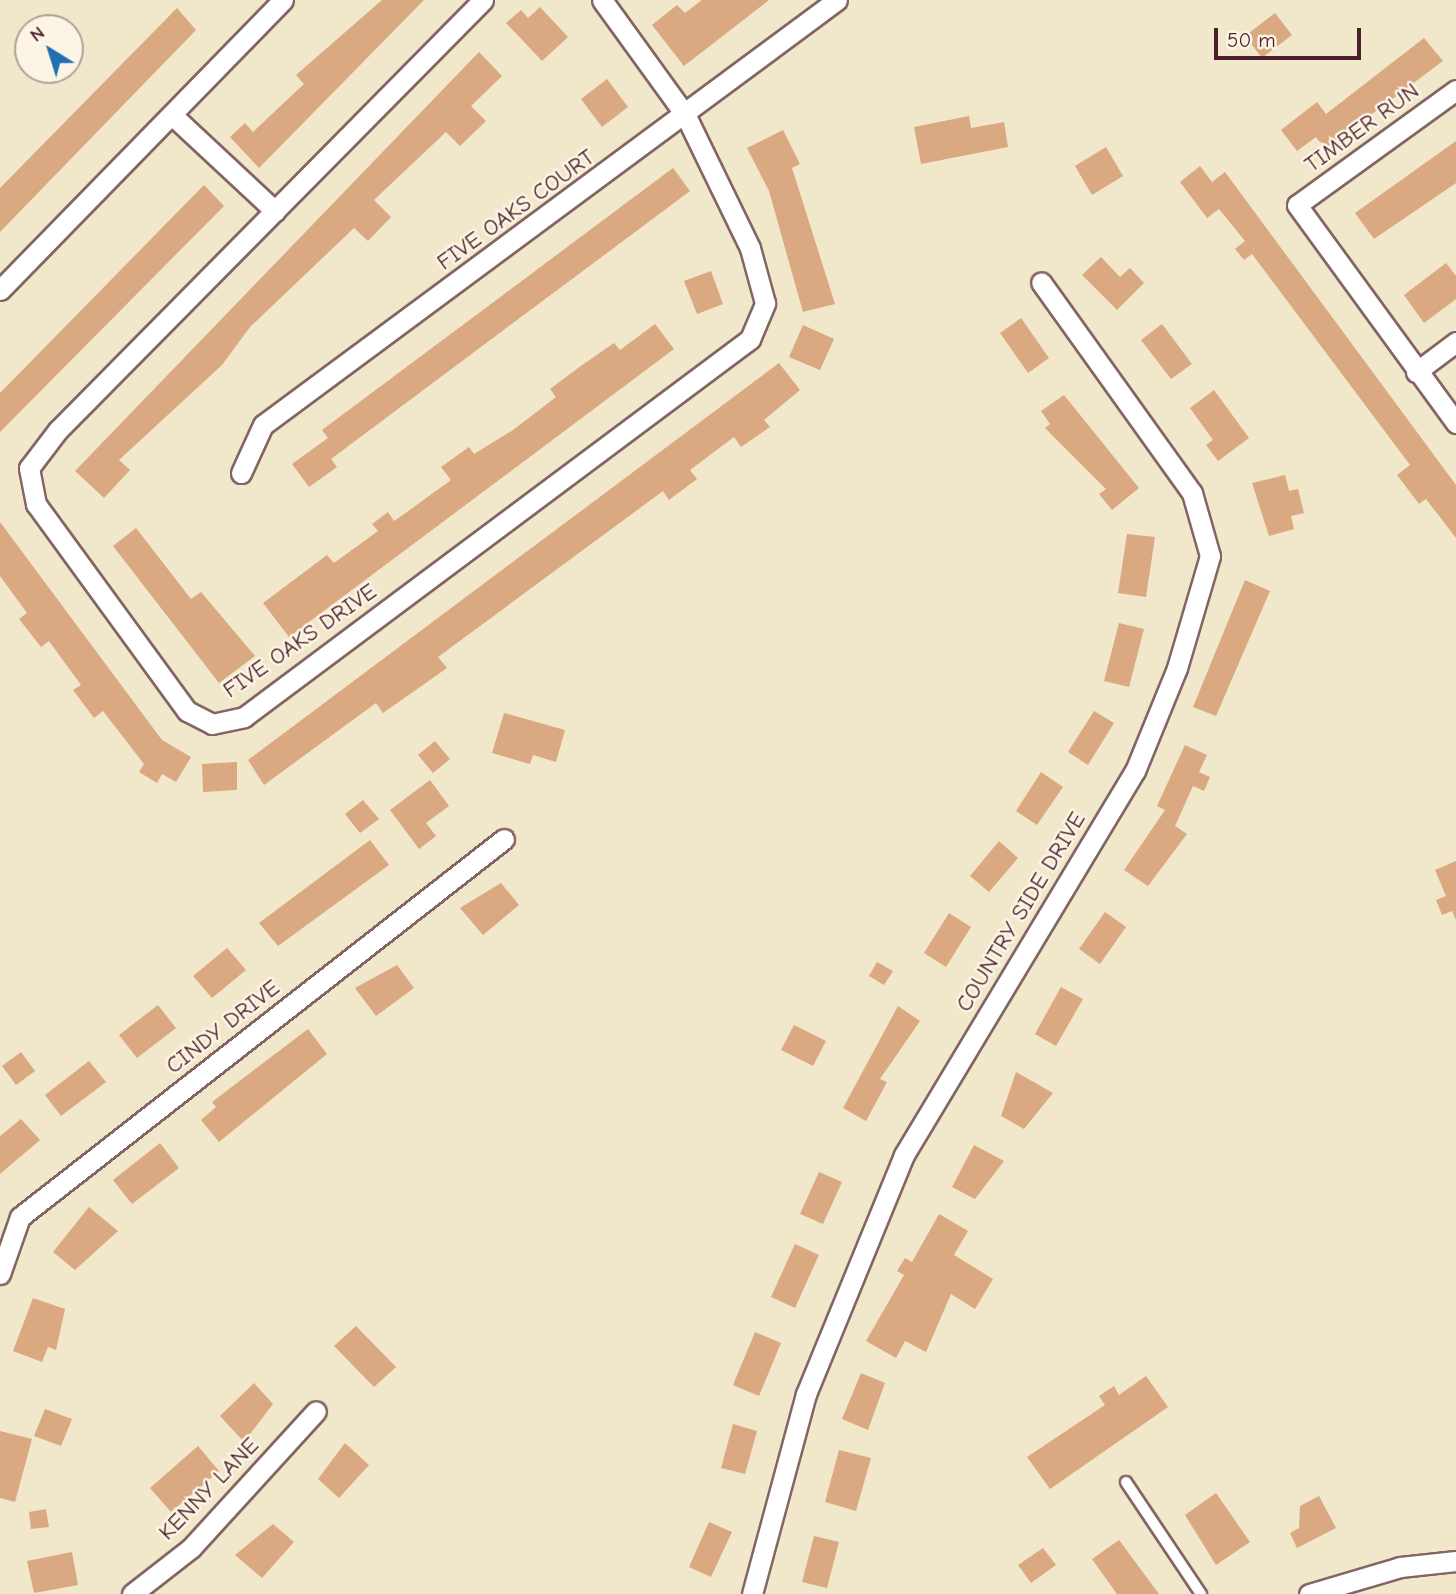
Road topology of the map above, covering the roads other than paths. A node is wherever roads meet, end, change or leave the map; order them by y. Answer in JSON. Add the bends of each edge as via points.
{"nodes":[{"id":1,"x":284,"y":0,"type":"edge"},
{"id":2,"x":483,"y":0,"type":"edge"},
{"id":3,"x":602,"y":0,"type":"edge"},
{"id":4,"x":837,"y":0,"type":"edge"},
{"id":5,"x":1456,"y":90,"type":"edge"},
{"id":6,"x":172,"y":116,"type":"junction"},
{"id":7,"x":686,"y":116,"type":"junction"},
{"id":8,"x":275,"y":211,"type":"junction"},
{"id":9,"x":1041,"y":282,"type":"dead end"},
{"id":10,"x":0,"y":290,"type":"edge"},
{"id":11,"x":1456,"y":342,"type":"edge"},
{"id":12,"x":1416,"y":372,"type":"junction"},
{"id":13,"x":1456,"y":424,"type":"edge"},
{"id":14,"x":241,"y":473,"type":"dead end"},
{"id":15,"x":504,"y":839,"type":"dead end"},
{"id":16,"x":0,"y":1274,"type":"edge"},
{"id":17,"x":316,"y":1411,"type":"dead end"},
{"id":18,"x":1126,"y":1482,"type":"dead end"},
{"id":19,"x":1456,"y":1561,"type":"edge"},
{"id":20,"x":132,"y":1594,"type":"edge"},
{"id":21,"x":752,"y":1594,"type":"edge"},
{"id":22,"x":1201,"y":1594,"type":"edge"},
{"id":23,"x":1309,"y":1594,"type":"edge"}],
"edges":[{"from":1,"to":6,"type":"street"},
{"from":2,"to":8,"type":"street","name":"FIVE OAKS DRIVE"},
{"from":3,"to":7,"type":"street","name":"FIVE OAKS DRIVE"},
{"from":4,"to":7,"type":"street","name":"FIVE OAKS COURT"},
{"from":5,"to":12,"type":"street","name":"TIMBER RUN","via":[[1297,205]]},
{"from":6,"to":8,"type":"street"},
{"from":6,"to":10,"type":"street"},
{"from":7,"to":8,"type":"street","name":"FIVE OAKS DRIVE","via":[[750,248],[765,303],[750,339],[244,717],[212,724],[187,711],[36,504],[29,468],[58,430]]},
{"from":7,"to":14,"type":"street","name":"FIVE OAKS COURT","via":[[263,425]]},
{"from":9,"to":21,"type":"street","name":"COUNTRY SIDE DRIVE","via":[[1192,492],[1210,556],[1177,668],[1135,771],[904,1155],[806,1394]]},
{"from":11,"to":12,"type":"street"},
{"from":12,"to":13,"type":"street"},
{"from":15,"to":16,"type":"street","name":"CINDY DRIVE","via":[[20,1217]]},
{"from":17,"to":20,"type":"street","name":"KENNY LANE","via":[[191,1548]]},
{"from":18,"to":22,"type":"lane"},
{"from":19,"to":23,"type":"street","via":[[1399,1567]]}]}
